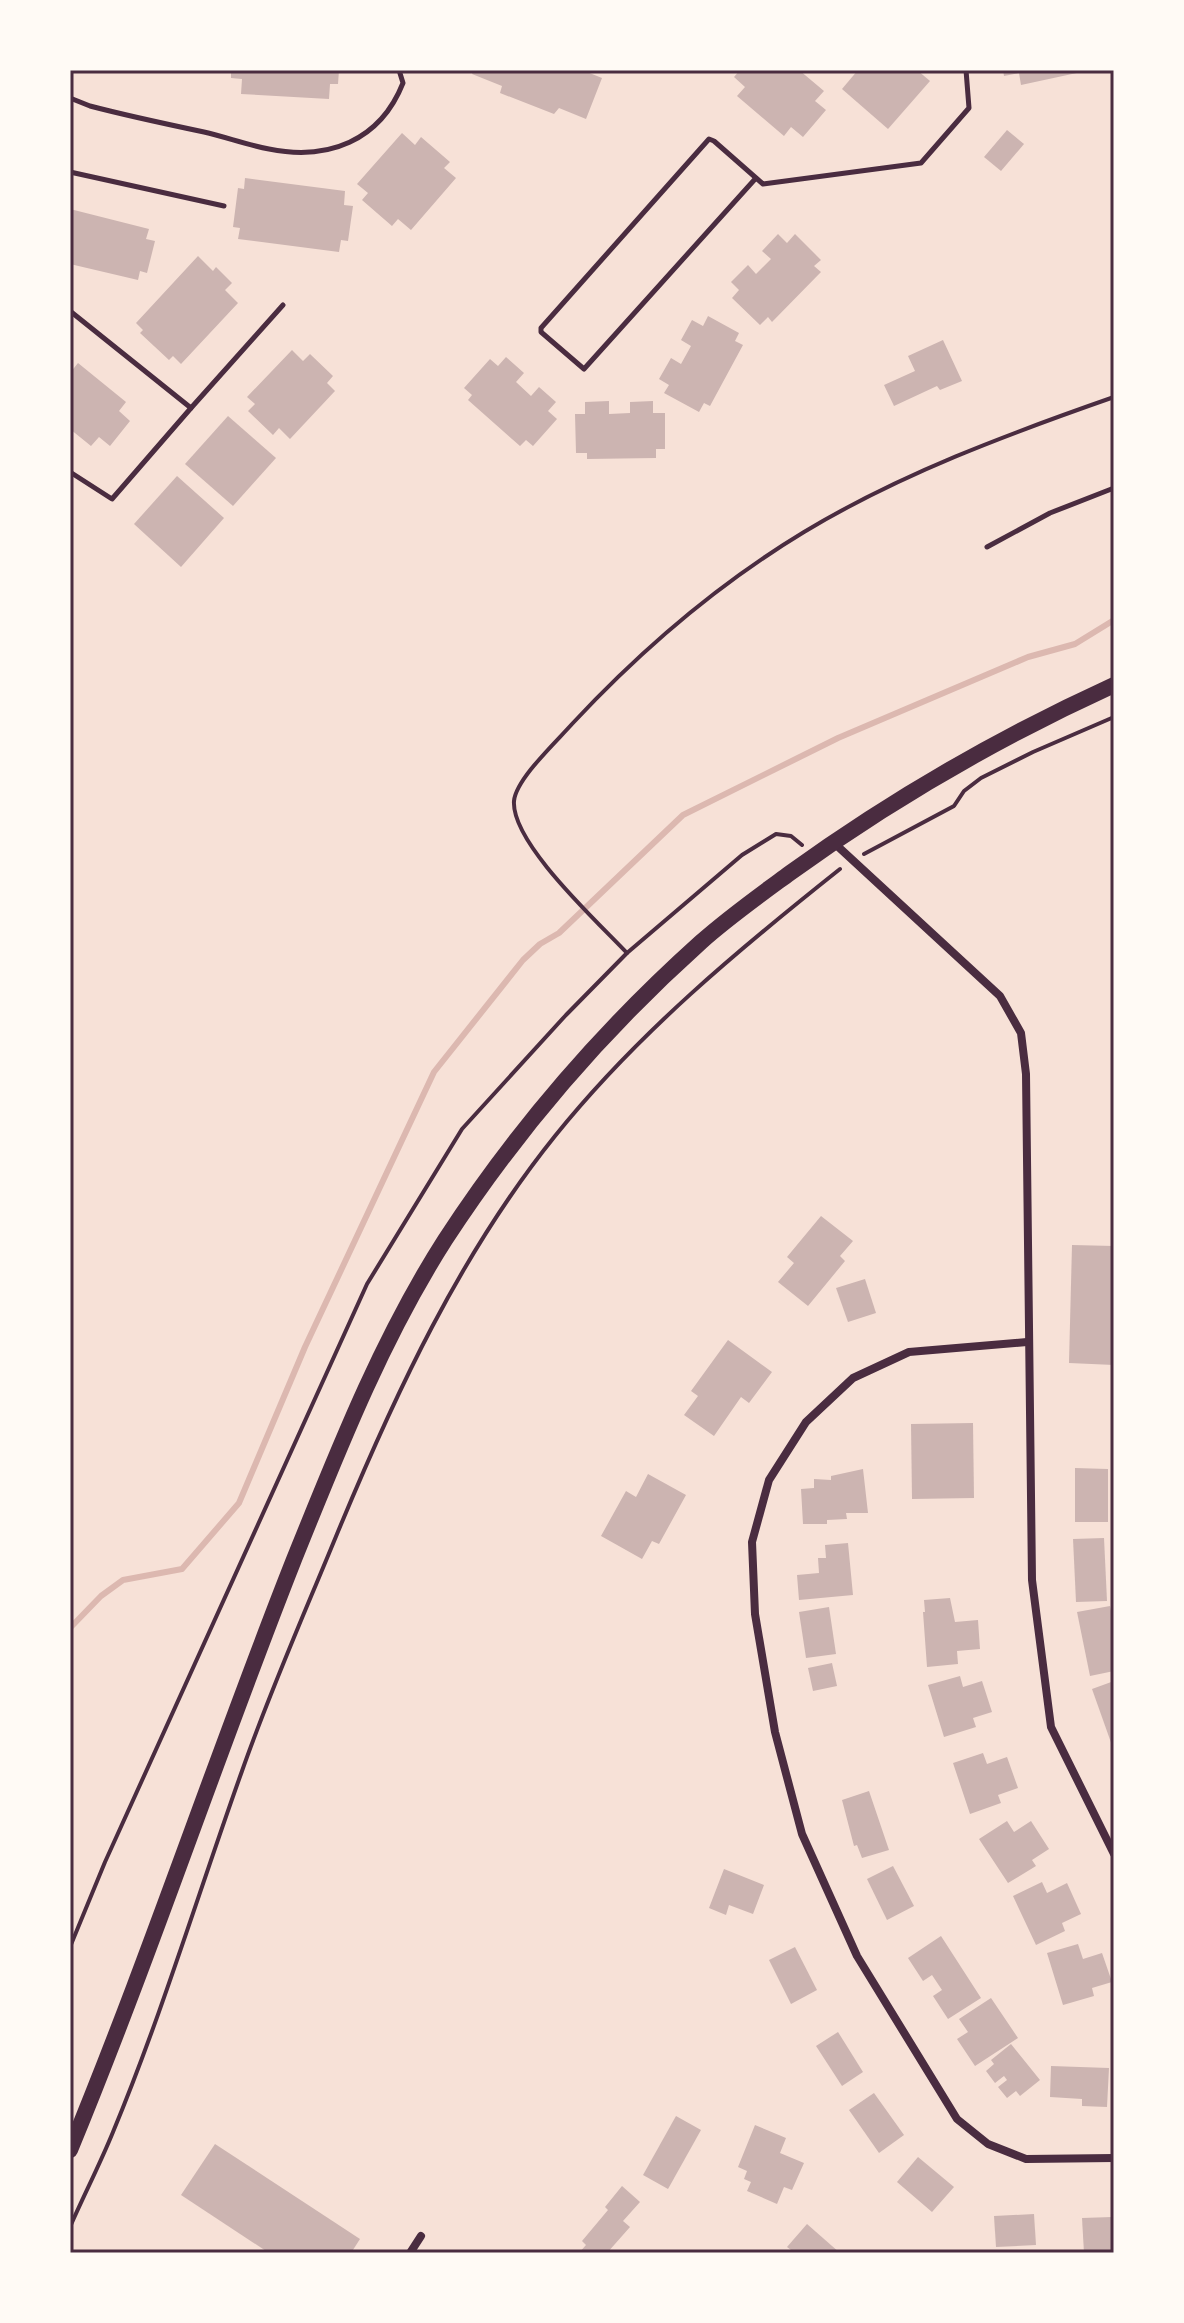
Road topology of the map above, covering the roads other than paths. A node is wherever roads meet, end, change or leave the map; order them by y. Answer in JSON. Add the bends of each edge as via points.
{"nodes":[{"id":1,"x":399,"y":70,"type":"edge"},
{"id":2,"x":966,"y":70,"type":"edge"},
{"id":3,"x":70,"y":98,"type":"edge"},
{"id":4,"x":70,"y":172,"type":"edge"},
{"id":5,"x":756,"y":178,"type":"junction"},
{"id":6,"x":224,"y":206,"type":"dead end"},
{"id":7,"x":283,"y":305,"type":"dead end"},
{"id":8,"x":70,"y":311,"type":"edge"},
{"id":9,"x":191,"y":408,"type":"junction"},
{"id":10,"x":70,"y":472,"type":"edge"},
{"id":11,"x":1114,"y":488,"type":"edge"},
{"id":12,"x":987,"y":547,"type":"dead end"},
{"id":13,"x":1114,"y":685,"type":"edge"},
{"id":14,"x":833,"y":841,"type":"junction"},
{"id":15,"x":1027,"y":1342,"type":"junction"},
{"id":16,"x":1114,"y":1854,"type":"edge"},
{"id":17,"x":70,"y":2150,"type":"edge"},
{"id":18,"x":1114,"y":2158,"type":"edge"},
{"id":19,"x":421,"y":2236,"type":"dead end"},
{"id":20,"x":410,"y":2253,"type":"edge"}],
"edges":[{"from":1,"to":3,"type":"lane","via":[[403,83],[394,104],[369,132],[316,153],[270,150]]},
{"from":2,"to":5,"type":"lane","via":[[969,108],[921,163],[763,184]]},
{"from":4,"to":6,"type":"lane"},
{"from":5,"to":5,"type":"lane","via":[[709,139],[541,332],[584,369]]},
{"from":7,"to":9,"type":"lane"},
{"from":8,"to":9,"type":"lane"},
{"from":9,"to":10,"type":"lane","via":[[112,499]]},
{"from":11,"to":12,"type":"lane","via":[[1050,513]]},
{"from":13,"to":14,"type":"main road","via":[[951,769]]},
{"from":14,"to":15,"type":"street","via":[[1000,996],[1021,1033],[1026,1074]]},
{"from":14,"to":17,"type":"main road","via":[[703,940],[622,1017],[520,1135],[444,1242],[384,1350],[330,1471]]},
{"from":15,"to":16,"type":"street","via":[[1032,1580],[1051,1727]]},
{"from":15,"to":18,"type":"street","via":[[909,1352],[853,1378],[806,1422],[769,1480],[752,1542],[755,1614],[775,1732],[802,1834],[857,1956],[957,2119],[988,2144],[1026,2159]]},
{"from":19,"to":20,"type":"street"}]}
